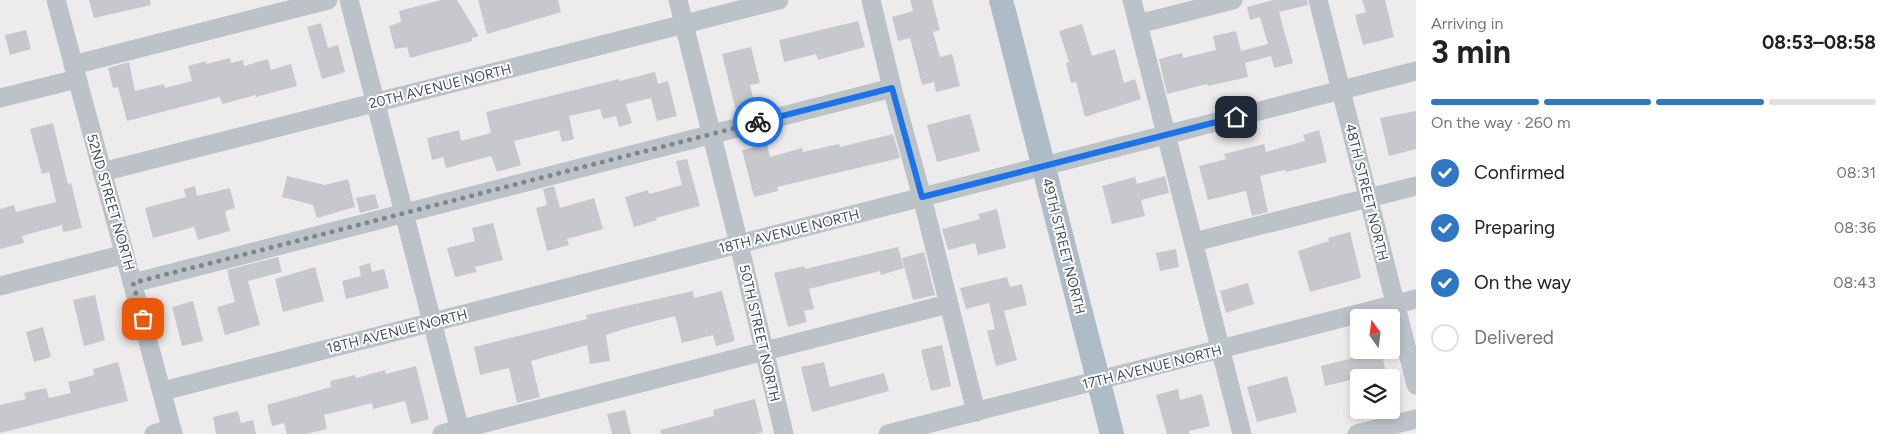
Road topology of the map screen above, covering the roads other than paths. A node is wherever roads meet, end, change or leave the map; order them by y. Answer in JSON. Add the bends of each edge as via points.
{"nodes":[{"id":1,"x":56,"y":0,"type":"edge"},
{"id":2,"x":328,"y":0,"type":"edge"},
{"id":3,"x":349,"y":0,"type":"edge"},
{"id":4,"x":678,"y":0,"type":"edge"},
{"id":5,"x":779,"y":0,"type":"edge"},
{"id":6,"x":871,"y":0,"type":"edge"},
{"id":7,"x":1001,"y":0,"type":"edge"},
{"id":8,"x":1132,"y":0,"type":"edge"},
{"id":9,"x":1233,"y":0,"type":"edge"},
{"id":10,"x":1318,"y":0,"type":"edge"},
{"id":11,"x":684,"y":24,"type":"junction"},
{"id":12,"x":1138,"y":24,"type":"junction"},
{"id":13,"x":1416,"y":71,"type":"edge"},
{"id":14,"x":75,"y":72,"type":"junction"},
{"id":15,"x":892,"y":88,"type":"junction"},
{"id":16,"x":1341,"y":90,"type":"junction"},
{"id":17,"x":0,"y":98,"type":"edge"},
{"id":18,"x":375,"y":102,"type":"junction"},
{"id":19,"x":712,"y":134,"type":"junction"},
{"id":20,"x":1167,"y":135,"type":"junction"},
{"id":21,"x":1043,"y":166,"type":"junction"},
{"id":22,"x":102,"y":172,"type":"junction"},
{"id":23,"x":1416,"y":186,"type":"edge"},
{"id":24,"x":922,"y":197,"type":"junction"},
{"id":25,"x":1369,"y":198,"type":"junction"},
{"id":26,"x":404,"y":213,"type":"junction"},
{"id":27,"x":1194,"y":242,"type":"junction"},
{"id":28,"x":739,"y":244,"type":"junction"},
{"id":29,"x":126,"y":254,"type":"junction"},
{"id":30,"x":133,"y":283,"type":"junction"},
{"id":31,"x":0,"y":286,"type":"edge"},
{"id":32,"x":1416,"y":299,"type":"edge"},
{"id":33,"x":948,"y":304,"type":"junction"},
{"id":34,"x":1396,"y":304,"type":"junction"},
{"id":35,"x":433,"y":322,"type":"junction"},
{"id":36,"x":1220,"y":349,"type":"junction"},
{"id":37,"x":764,"y":352,"type":"junction"},
{"id":38,"x":1098,"y":381,"type":"junction"},
{"id":39,"x":1416,"y":385,"type":"edge"},
{"id":40,"x":163,"y":391,"type":"junction"},
{"id":41,"x":976,"y":412,"type":"junction"},
{"id":42,"x":1416,"y":419,"type":"edge"},
{"id":43,"x":173,"y":432,"type":"edge"},
{"id":44,"x":454,"y":432,"type":"edge"},
{"id":45,"x":154,"y":434,"type":"edge"},
{"id":46,"x":784,"y":434,"type":"edge"},
{"id":47,"x":888,"y":434,"type":"edge"},
{"id":48,"x":1112,"y":434,"type":"edge"},
{"id":49,"x":1242,"y":434,"type":"edge"},
{"id":50,"x":1356,"y":434,"type":"edge"}],
"edges":[{"from":1,"to":14,"type":"street","name":"52ND STREET NORTH"},
{"from":2,"to":14,"type":"street"},
{"from":3,"to":18,"type":"street"},
{"from":4,"to":11,"type":"street","name":"50TH STREET NORTH"},
{"from":5,"to":11,"type":"street","name":"20TH AVENUE NORTH"},
{"from":6,"to":15,"type":"street"},
{"from":7,"to":21,"type":"main road","name":"49TH STREET NORTH"},
{"from":8,"to":12,"type":"street"},
{"from":9,"to":12,"type":"street"},
{"from":10,"to":16,"type":"street","name":"48TH STREET NORTH"},
{"from":11,"to":18,"type":"street","name":"20TH AVENUE NORTH"},
{"from":11,"to":19,"type":"street","name":"50TH STREET NORTH"},
{"from":12,"to":20,"type":"street"},
{"from":13,"to":16,"type":"street","name":"18TH AVENUE NORTH"},
{"from":14,"to":17,"type":"street"},
{"from":14,"to":22,"type":"street","name":"52ND STREET NORTH"},
{"from":15,"to":19,"type":"street"},
{"from":15,"to":24,"type":"street"},
{"from":16,"to":20,"type":"street","name":"18TH AVENUE NORTH"},
{"from":16,"to":25,"type":"street","name":"48TH STREET NORTH"},
{"from":18,"to":22,"type":"street","name":"20TH AVENUE NORTH"},
{"from":18,"to":26,"type":"street"},
{"from":19,"to":26,"type":"street"},
{"from":19,"to":28,"type":"street","name":"50TH STREET NORTH"},
{"from":20,"to":21,"type":"street","name":"18TH AVENUE NORTH"},
{"from":20,"to":27,"type":"street"},
{"from":21,"to":24,"type":"street","name":"18TH AVENUE NORTH"},
{"from":21,"to":38,"type":"main road","name":"49TH STREET NORTH"},
{"from":22,"to":29,"type":"street","name":"52ND STREET NORTH"},
{"from":23,"to":25,"type":"street"},
{"from":24,"to":28,"type":"street","name":"18TH AVENUE NORTH"},
{"from":24,"to":33,"type":"street"},
{"from":25,"to":27,"type":"street"},
{"from":25,"to":34,"type":"street","name":"48TH STREET NORTH"},
{"from":26,"to":30,"type":"street"},
{"from":26,"to":35,"type":"street"},
{"from":27,"to":36,"type":"street"},
{"from":28,"to":35,"type":"street","name":"18TH AVENUE NORTH"},
{"from":28,"to":37,"type":"street","name":"50TH STREET NORTH"},
{"from":29,"to":30,"type":"street","name":"52ND STREET NORTH"},
{"from":29,"to":31,"type":"street"},
{"from":30,"to":40,"type":"street","name":"52ND STREET NORTH"},
{"from":32,"to":34,"type":"street","name":"17TH AVENUE NORTH"},
{"from":33,"to":37,"type":"street"},
{"from":33,"to":41,"type":"street"},
{"from":34,"to":36,"type":"street","name":"17TH AVENUE NORTH"},
{"from":34,"to":39,"type":"street","name":"48TH STREET NORTH"},
{"from":35,"to":40,"type":"street","name":"18TH AVENUE NORTH"},
{"from":35,"to":44,"type":"street"},
{"from":36,"to":38,"type":"street","name":"17TH AVENUE NORTH"},
{"from":36,"to":49,"type":"street"},
{"from":37,"to":44,"type":"street"},
{"from":37,"to":46,"type":"street","name":"50TH STREET NORTH"},
{"from":38,"to":41,"type":"street","name":"17TH AVENUE NORTH"},
{"from":38,"to":48,"type":"main road","name":"49TH STREET NORTH"},
{"from":40,"to":43,"type":"street","name":"52ND STREET NORTH"},
{"from":41,"to":47,"type":"street","name":"17TH AVENUE NORTH"},
{"from":42,"to":50,"type":"street"},
{"from":43,"to":45,"type":"street"}]}
